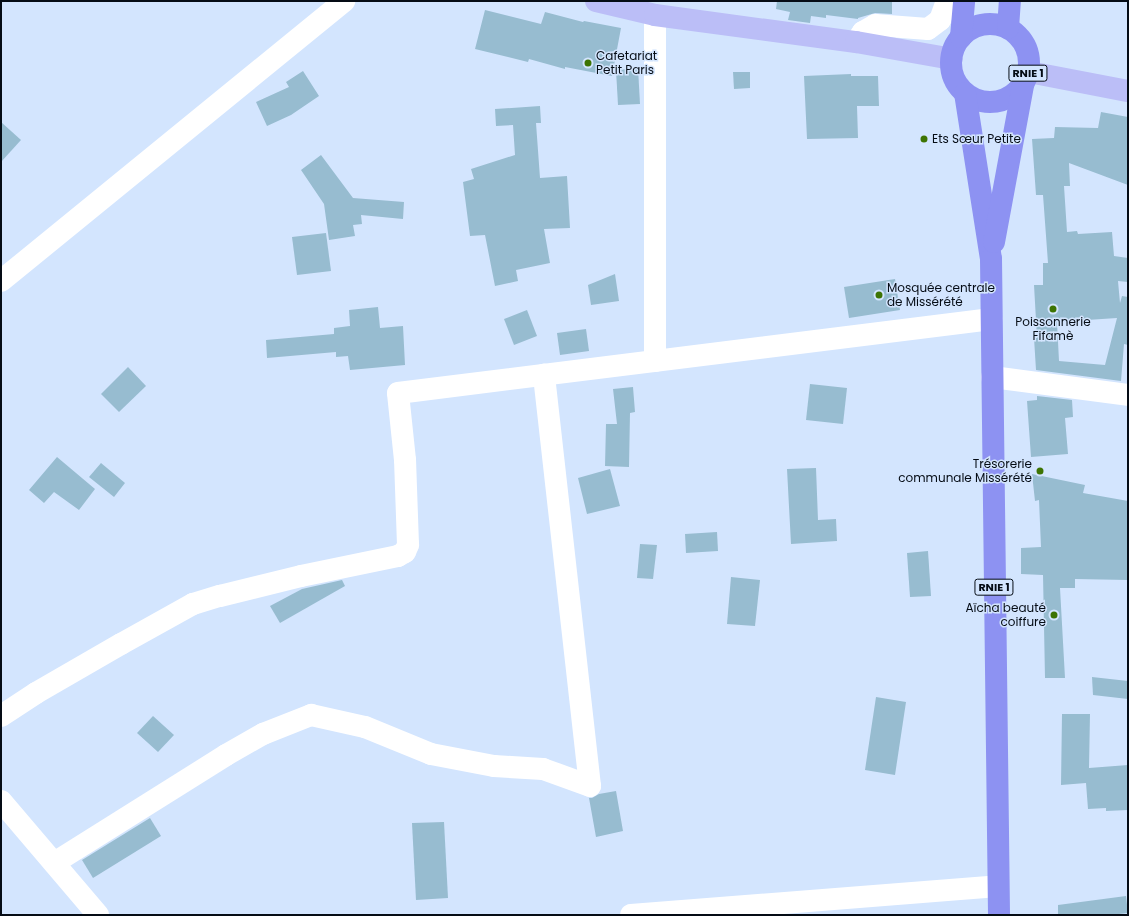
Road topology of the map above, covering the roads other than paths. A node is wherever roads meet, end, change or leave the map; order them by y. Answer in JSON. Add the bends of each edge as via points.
{"nodes":[{"id":1,"x":344,"y":1,"type":"edge"},
{"id":2,"x":596,"y":1,"type":"edge"},
{"id":3,"x":947,"y":1,"type":"edge"},
{"id":4,"x":964,"y":1,"type":"edge"},
{"id":5,"x":1010,"y":1,"type":"edge"},
{"id":6,"x":655,"y":15,"type":"junction"},
{"id":7,"x":1008,"y":28,"type":"junction"},
{"id":8,"x":961,"y":37,"type":"junction"},
{"id":9,"x":856,"y":42,"type":"junction"},
{"id":10,"x":952,"y":59,"type":"junction"},
{"id":11,"x":1026,"y":78,"type":"junction"},
{"id":12,"x":1128,"y":91,"type":"edge"},
{"id":13,"x":965,"y":93,"type":"junction"},
{"id":14,"x":991,"y":259,"type":"junction"},
{"id":15,"x":1,"y":281,"type":"edge"},
{"id":16,"x":991,"y":319,"type":"junction"},
{"id":17,"x":655,"y":361,"type":"junction"},
{"id":18,"x":544,"y":375,"type":"junction"},
{"id":19,"x":992,"y":377,"type":"junction"},
{"id":20,"x":1128,"y":395,"type":"edge"},
{"id":21,"x":1,"y":716,"type":"edge"},
{"id":22,"x":1,"y":801,"type":"edge"},
{"id":23,"x":54,"y":863,"type":"junction"},
{"id":24,"x":998,"y":886,"type":"junction"},
{"id":25,"x":98,"y":915,"type":"edge"},
{"id":26,"x":631,"y":915,"type":"edge"},
{"id":27,"x":999,"y":915,"type":"edge"}],
"edges":[{"from":1,"to":15,"type":"street"},
{"from":2,"to":6,"type":"main road"},
{"from":3,"to":9,"type":"street","via":[[940,20],[928,29],[876,26],[863,32]]},
{"from":4,"to":8,"type":"highway","number":"RNIE 1"},
{"from":5,"to":7,"type":"highway"},
{"from":6,"to":9,"type":"main road"},
{"from":6,"to":17,"type":"street"},
{"from":7,"to":8,"type":"highway","via":[[991,24],[975,27]]},
{"from":7,"to":11,"type":"highway","number":"RNIE 1","via":[[1021,39],[1029,54]]},
{"from":8,"to":10,"type":"highway","number":"RNIE 1","via":[[952,53]]},
{"from":9,"to":10,"type":"main road"},
{"from":10,"to":13,"type":"highway","number":"RNIE 1","via":[[951,68],[956,82]]},
{"from":11,"to":12,"type":"main road"},
{"from":11,"to":13,"type":"highway","number":"RNIE 1","via":[[1011,97],[996,102],[979,101]]},
{"from":11,"to":14,"type":"highway","number":"RNIE 1"},
{"from":13,"to":14,"type":"highway","number":"RNIE 1"},
{"from":14,"to":16,"type":"highway","number":"RNIE 1"},
{"from":16,"to":17,"type":"street"},
{"from":16,"to":19,"type":"highway","number":"RNIE 1"},
{"from":17,"to":18,"type":"street"},
{"from":18,"to":21,"type":"street","via":[[398,393],[406,483],[408,545],[398,556],[301,576],[193,604],[36,693]]},
{"from":18,"to":23,"type":"street","via":[[590,786],[543,769],[494,766],[431,754],[365,726],[312,715],[263,734],[226,755]]},
{"from":19,"to":20,"type":"street"},
{"from":19,"to":24,"type":"highway","number":"RNIE 1"},
{"from":22,"to":23,"type":"street"},
{"from":23,"to":25,"type":"street"},
{"from":24,"to":26,"type":"street"},
{"from":24,"to":27,"type":"highway","number":"RNIE 1"}]}
